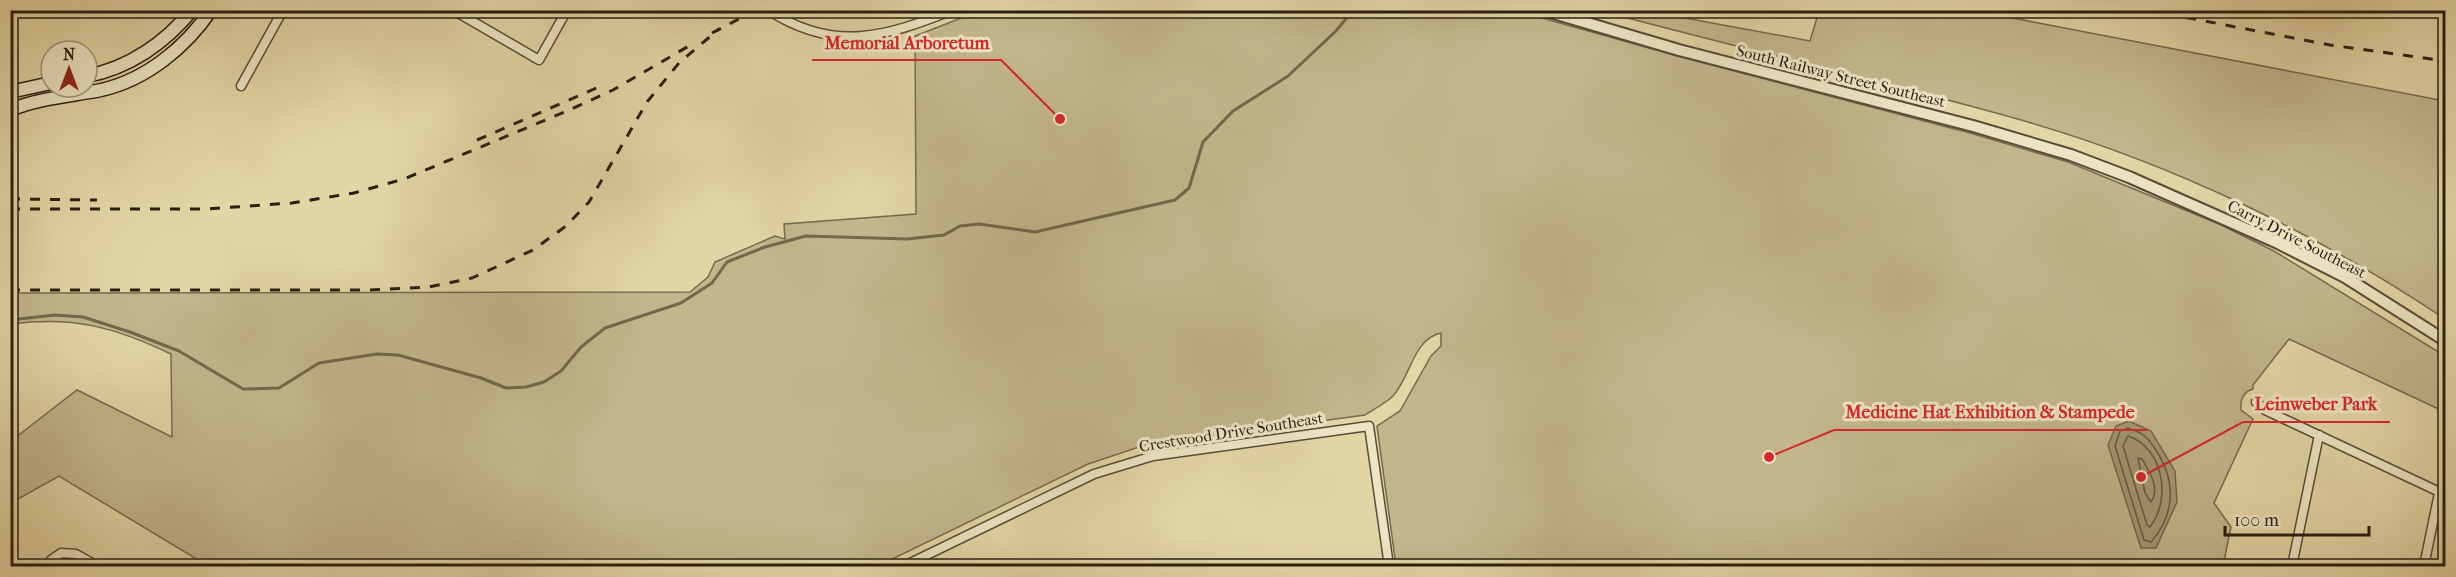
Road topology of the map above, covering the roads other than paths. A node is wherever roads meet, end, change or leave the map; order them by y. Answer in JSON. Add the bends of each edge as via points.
{"nodes":[{"id":1,"x":211,"y":10,"type":"edge"},
{"id":2,"x":283,"y":10,"type":"edge"},
{"id":3,"x":453,"y":10,"type":"edge"},
{"id":4,"x":567,"y":10,"type":"edge"},
{"id":5,"x":768,"y":10,"type":"edge"},
{"id":6,"x":953,"y":10,"type":"edge"},
{"id":7,"x":1544,"y":10,"type":"edge"},
{"id":8,"x":188,"y":15,"type":"edge"},
{"id":9,"x":99,"y":73,"type":"edge"},
{"id":10,"x":39,"y":86,"type":"edge"},
{"id":11,"x":241,"y":86,"type":"dead end"},
{"id":12,"x":10,"y":92,"type":"edge"},
{"id":13,"x":10,"y":110,"type":"edge"},
{"id":14,"x":2129,"y":177,"type":"joint"},
{"id":15,"x":2445,"y":340,"type":"edge"},
{"id":16,"x":2256,"y":402,"type":"dead end"},
{"id":17,"x":2319,"y":435,"type":"junction"},
{"id":18,"x":2442,"y":494,"type":"edge"},
{"id":19,"x":50,"y":567,"type":"edge"},
{"id":20,"x":97,"y":567,"type":"edge"},
{"id":21,"x":904,"y":567,"type":"edge"},
{"id":22,"x":1234,"y":567,"type":"edge"},
{"id":23,"x":1250,"y":567,"type":"edge"},
{"id":24,"x":1389,"y":567,"type":"edge"},
{"id":25,"x":2292,"y":567,"type":"edge"},
{"id":26,"x":2424,"y":567,"type":"edge"}],
"edges":[{"from":1,"to":13,"type":"main road","via":[[193,33],[159,63],[124,82]]},
{"from":2,"to":11,"type":"street"},
{"from":3,"to":4,"type":"street","via":[[539,60]]},
{"from":5,"to":6,"type":"street","via":[[792,26],[810,32],[851,37],[895,32]]},
{"from":7,"to":14,"type":"street","name":"South Railway Street Southeast","via":[[1679,50],[1973,126]]},
{"from":8,"to":9,"type":"main road","via":[[163,40],[139,56]]},
{"from":10,"to":12,"type":"main road"},
{"from":14,"to":15,"type":"street","name":"Carry Drive Southeast","via":[[2345,277]]},
{"from":16,"to":17,"type":"street"},
{"from":17,"to":18,"type":"street"},
{"from":17,"to":25,"type":"street"},
{"from":18,"to":26,"type":"street"},
{"from":19,"to":20,"type":"street","via":[[51,560],[61,553],[75,554]]},
{"from":21,"to":24,"type":"street","name":"Crestwood Drive Southeast","via":[[1094,474],[1153,456],[1369,426]]},
{"from":22,"to":23,"type":"street"}]}
